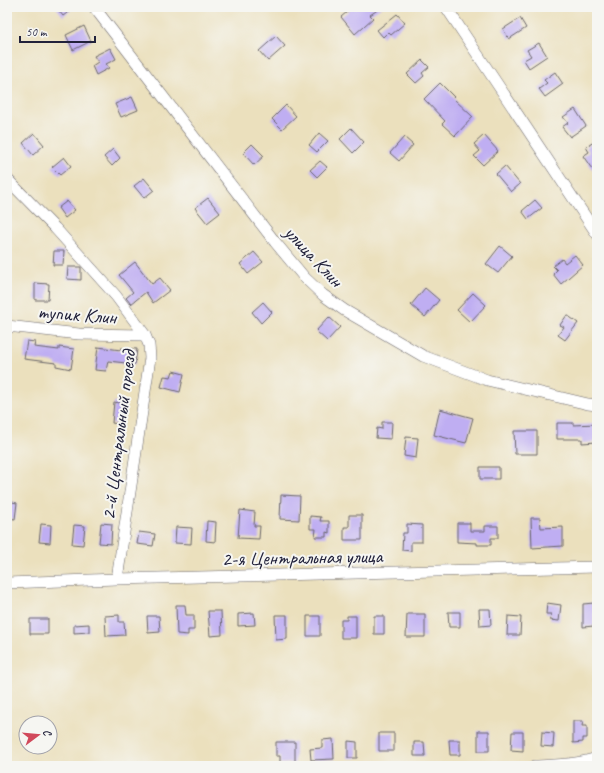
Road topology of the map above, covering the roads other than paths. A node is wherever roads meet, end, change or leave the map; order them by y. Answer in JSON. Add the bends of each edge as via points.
{"nodes":[{"id":1,"x":94,"y":7,"type":"edge"},
{"id":2,"x":446,"y":7,"type":"edge"},
{"id":3,"x":7,"y":179,"type":"edge"},
{"id":4,"x":597,"y":234,"type":"edge"},
{"id":5,"x":7,"y":326,"type":"edge"},
{"id":6,"x":145,"y":335,"type":"junction"},
{"id":7,"x":597,"y":405,"type":"edge"},
{"id":8,"x":597,"y":567,"type":"edge"},
{"id":9,"x":117,"y":579,"type":"junction"},
{"id":10,"x":7,"y":583,"type":"edge"},
{"id":11,"x":597,"y":758,"type":"edge"},
{"id":12,"x":534,"y":766,"type":"edge"}],
"edges":[{"from":1,"to":7,"type":"street","name":"улица Клин","via":[[275,242],[304,278],[323,295],[423,356],[487,380]]},
{"from":2,"to":4,"type":"street"},
{"from":3,"to":6,"type":"street","name":"2-й Центральный проезд","via":[[116,296]]},
{"from":5,"to":6,"type":"street","name":"тупик Клин","via":[[79,334]]},
{"from":6,"to":9,"type":"street","name":"2-й Центральный проезд","via":[[150,358]]},
{"from":8,"to":9,"type":"street","name":"2-я Центральная улица"},
{"from":9,"to":10,"type":"street","name":"2-я Центральная улица"},
{"from":11,"to":12,"type":"street","via":[[586,762]]}]}
